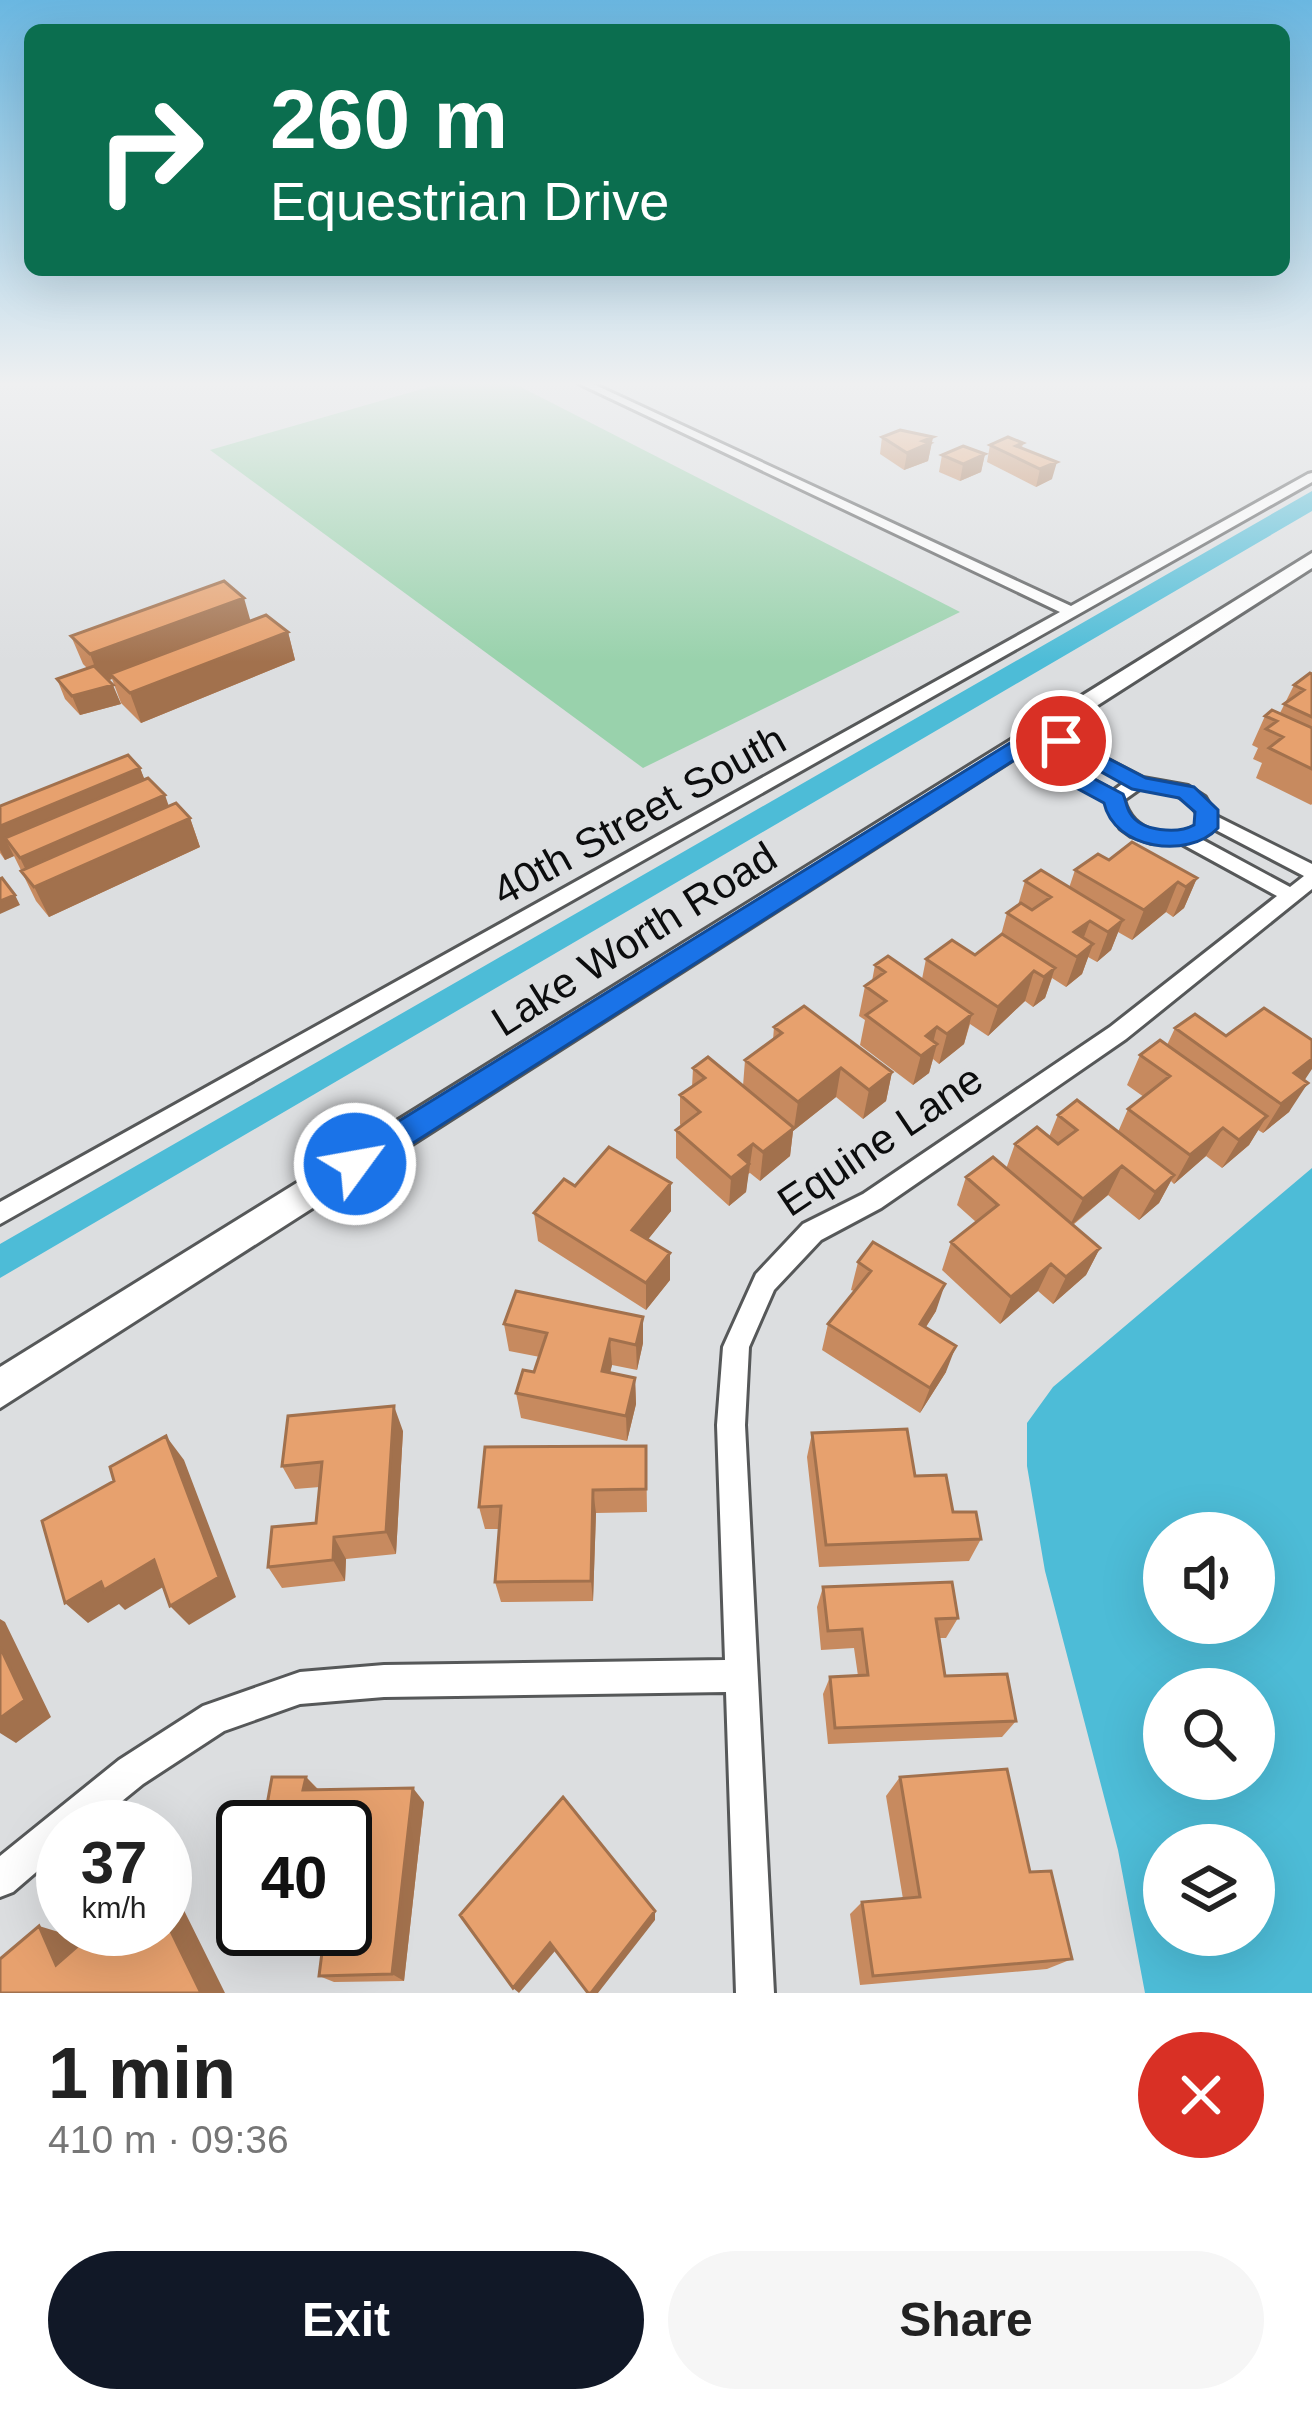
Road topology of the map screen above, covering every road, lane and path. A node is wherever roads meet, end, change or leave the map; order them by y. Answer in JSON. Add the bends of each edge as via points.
{"nodes":[{"id":1,"x":782,"y":476,"type":"edge"},
{"id":2,"x":1312,"y":477,"type":"edge"},
{"id":3,"x":1312,"y":559,"type":"edge"},
{"id":4,"x":1074,"y":613,"type":"junction"},
{"id":5,"x":1030,"y":739,"type":"junction"},
{"id":6,"x":1140,"y":784,"type":"junction"},
{"id":7,"x":1115,"y":799,"type":"junction"},
{"id":8,"x":1209,"y":820,"type":"junction"},
{"id":9,"x":1186,"y":839,"type":"junction"},
{"id":10,"x":1305,"y":883,"type":"edge"},
{"id":11,"x":0,"y":1214,"type":"edge"},
{"id":12,"x":0,"y":1389,"type":"edge"},
{"id":13,"x":740,"y":1676,"type":"junction"},
{"id":14,"x":96,"y":1800,"type":"edge"},
{"id":15,"x":36,"y":1849,"type":"edge"},
{"id":16,"x":0,"y":1879,"type":"edge"},
{"id":17,"x":754,"y":1993,"type":"edge"}],
"edges":[{"from":1,"to":4,"type":"street"},
{"from":2,"to":4,"type":"street","name":"40th Street South"},
{"from":3,"to":5,"type":"street","name":"Lake Worth Road"},
{"from":4,"to":11,"type":"street","name":"40th Street South"},
{"from":5,"to":6,"type":"street"},
{"from":5,"to":7,"type":"street"},
{"from":5,"to":12,"type":"street","name":"Lake Worth Road"},
{"from":6,"to":7,"type":"street"},
{"from":6,"to":8,"type":"street","via":[[1186,792]]},
{"from":7,"to":9,"type":"street","via":[[1119,817],[1141,833]]},
{"from":8,"to":9,"type":"street"},
{"from":8,"to":10,"type":"street"},
{"from":9,"to":10,"type":"street"},
{"from":10,"to":13,"type":"street","name":"Equine Lane","via":[[1118,1033],[872,1201],[812,1232],[765,1282],[736,1347],[731,1425]]},
{"from":13,"to":14,"type":"street","via":[[300,1688],[215,1718]]},
{"from":13,"to":17,"type":"street","name":"Equine Lane"},
{"from":15,"to":16,"type":"street"}]}
